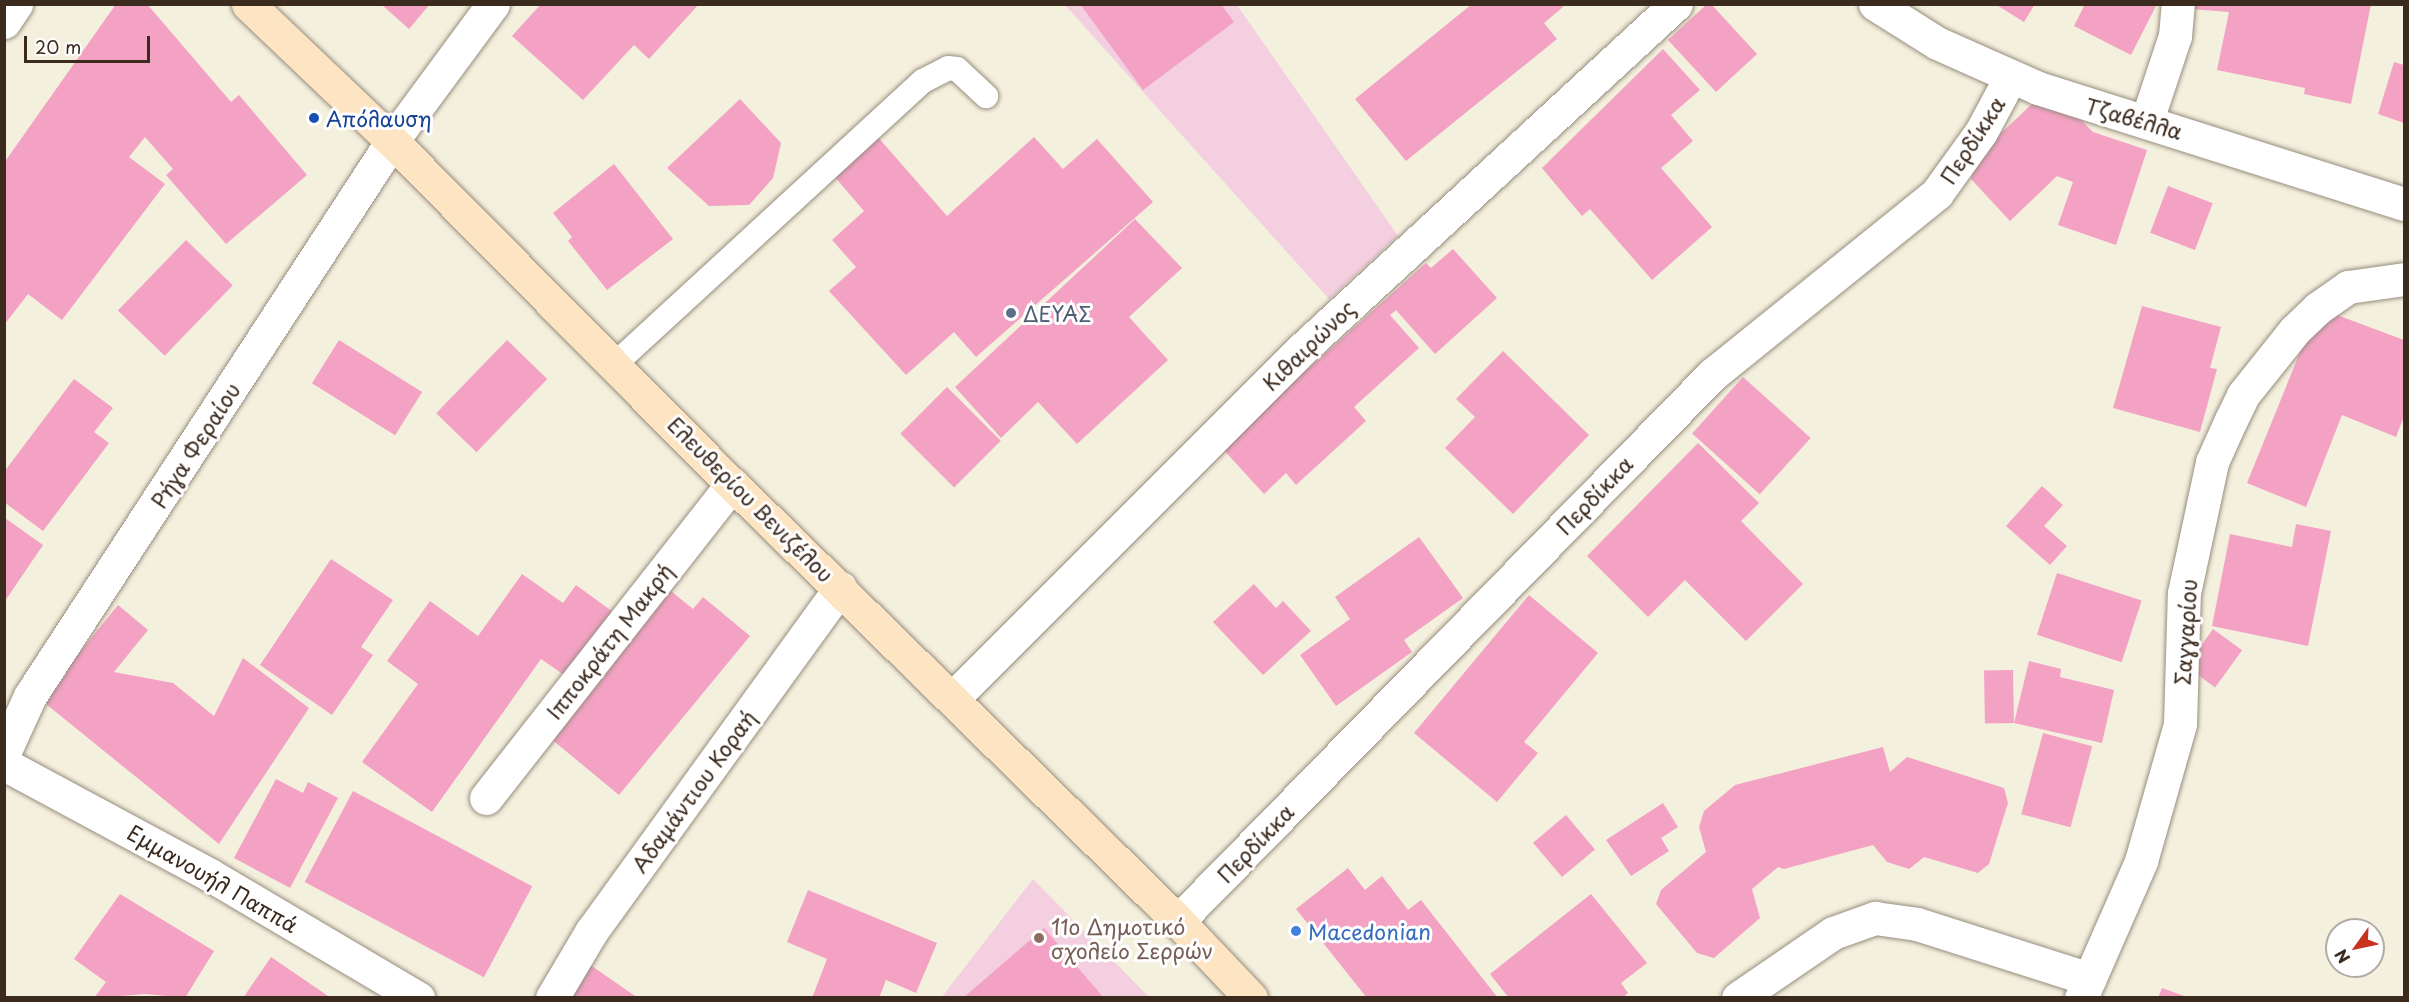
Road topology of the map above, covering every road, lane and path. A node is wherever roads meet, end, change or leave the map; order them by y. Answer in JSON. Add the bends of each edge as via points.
{"nodes":[{"id":1,"x":16,"y":4,"type":"edge"},
{"id":2,"x":248,"y":4,"type":"edge"},
{"id":3,"x":493,"y":4,"type":"edge"},
{"id":4,"x":1676,"y":4,"type":"edge"},
{"id":5,"x":1875,"y":4,"type":"edge"},
{"id":6,"x":2178,"y":4,"type":"edge"},
{"id":7,"x":4,"y":22,"type":"edge"},
{"id":8,"x":2010,"y":78,"type":"junction"},
{"id":9,"x":986,"y":96,"type":"dead end"},
{"id":10,"x":2147,"y":120,"type":"junction"},
{"id":11,"x":392,"y":141,"type":"junction"},
{"id":12,"x":2404,"y":204,"type":"edge"},
{"id":13,"x":2404,"y":279,"type":"edge"},
{"id":14,"x":615,"y":363,"type":"junction"},
{"id":15,"x":732,"y":484,"type":"junction"},
{"id":16,"x":840,"y":588,"type":"junction"},
{"id":17,"x":952,"y":699,"type":"junction"},
{"id":18,"x":4,"y":753,"type":"edge"},
{"id":19,"x":4,"y":764,"type":"edge"},
{"id":20,"x":486,"y":798,"type":"dead end"},
{"id":21,"x":1178,"y":921,"type":"junction"},
{"id":22,"x":2085,"y":988,"type":"edge"},
{"id":23,"x":418,"y":998,"type":"edge"},
{"id":24,"x":552,"y":998,"type":"edge"},
{"id":25,"x":1251,"y":998,"type":"edge"},
{"id":26,"x":1738,"y":998,"type":"edge"}],
"edges":[{"from":1,"to":7,"type":"street"},
{"from":2,"to":11,"type":"main road","name":"Ελευθερίου Βενιζέλου"},
{"from":3,"to":11,"type":"street","name":"Ρήγα Φεραίου"},
{"from":4,"to":17,"type":"street","name":"Κιθαιρώνος","via":[[1301,350]]},
{"from":5,"to":8,"type":"street","name":"Τζαβέλλα","via":[[1937,43]]},
{"from":6,"to":10,"type":"street","via":[[2175,36]]},
{"from":8,"to":10,"type":"street","name":"Τζαβέλλα"},
{"from":8,"to":21,"type":"street","name":"Περδίκκα","via":[[1981,132],[1937,193],[1713,374]]},
{"from":9,"to":14,"type":"lane","via":[[957,69],[948,68],[923,81]]},
{"from":10,"to":12,"type":"street","name":"Τζαβέλλα"},
{"from":11,"to":14,"type":"main road","name":"Ελευθερίου Βενιζέλου"},
{"from":11,"to":18,"type":"street","name":"Ρήγα Φεραίου","via":[[30,696]]},
{"from":13,"to":22,"type":"street","name":"Σαγγαρίου","via":[[2348,287],[2318,308],[2294,331],[2243,395],[2212,462],[2184,593],[2180,724],[2141,861]]},
{"from":14,"to":15,"type":"main road","name":"Ελευθερίου Βενιζέλου"},
{"from":15,"to":16,"type":"main road","name":"Ελευθερίου Βενιζέλου"},
{"from":15,"to":20,"type":"street","name":"Ιπποκράτη Μακρή"},
{"from":16,"to":17,"type":"main road","name":"Ελευθερίου Βενιζέλου"},
{"from":16,"to":24,"type":"street","name":"Αδαμάντιου Κοραή","via":[[591,932]]},
{"from":17,"to":21,"type":"main road","name":"Ελευθερίου Βενιζέλου"},
{"from":19,"to":23,"type":"street","name":"Εμμανουήλ Παππά","via":[[199,870]]},
{"from":21,"to":25,"type":"main road","name":"Ελευθερίου Βενιζέλου"},
{"from":22,"to":26,"type":"street","via":[[1917,924],[1875,918],[1833,933]]}]}
